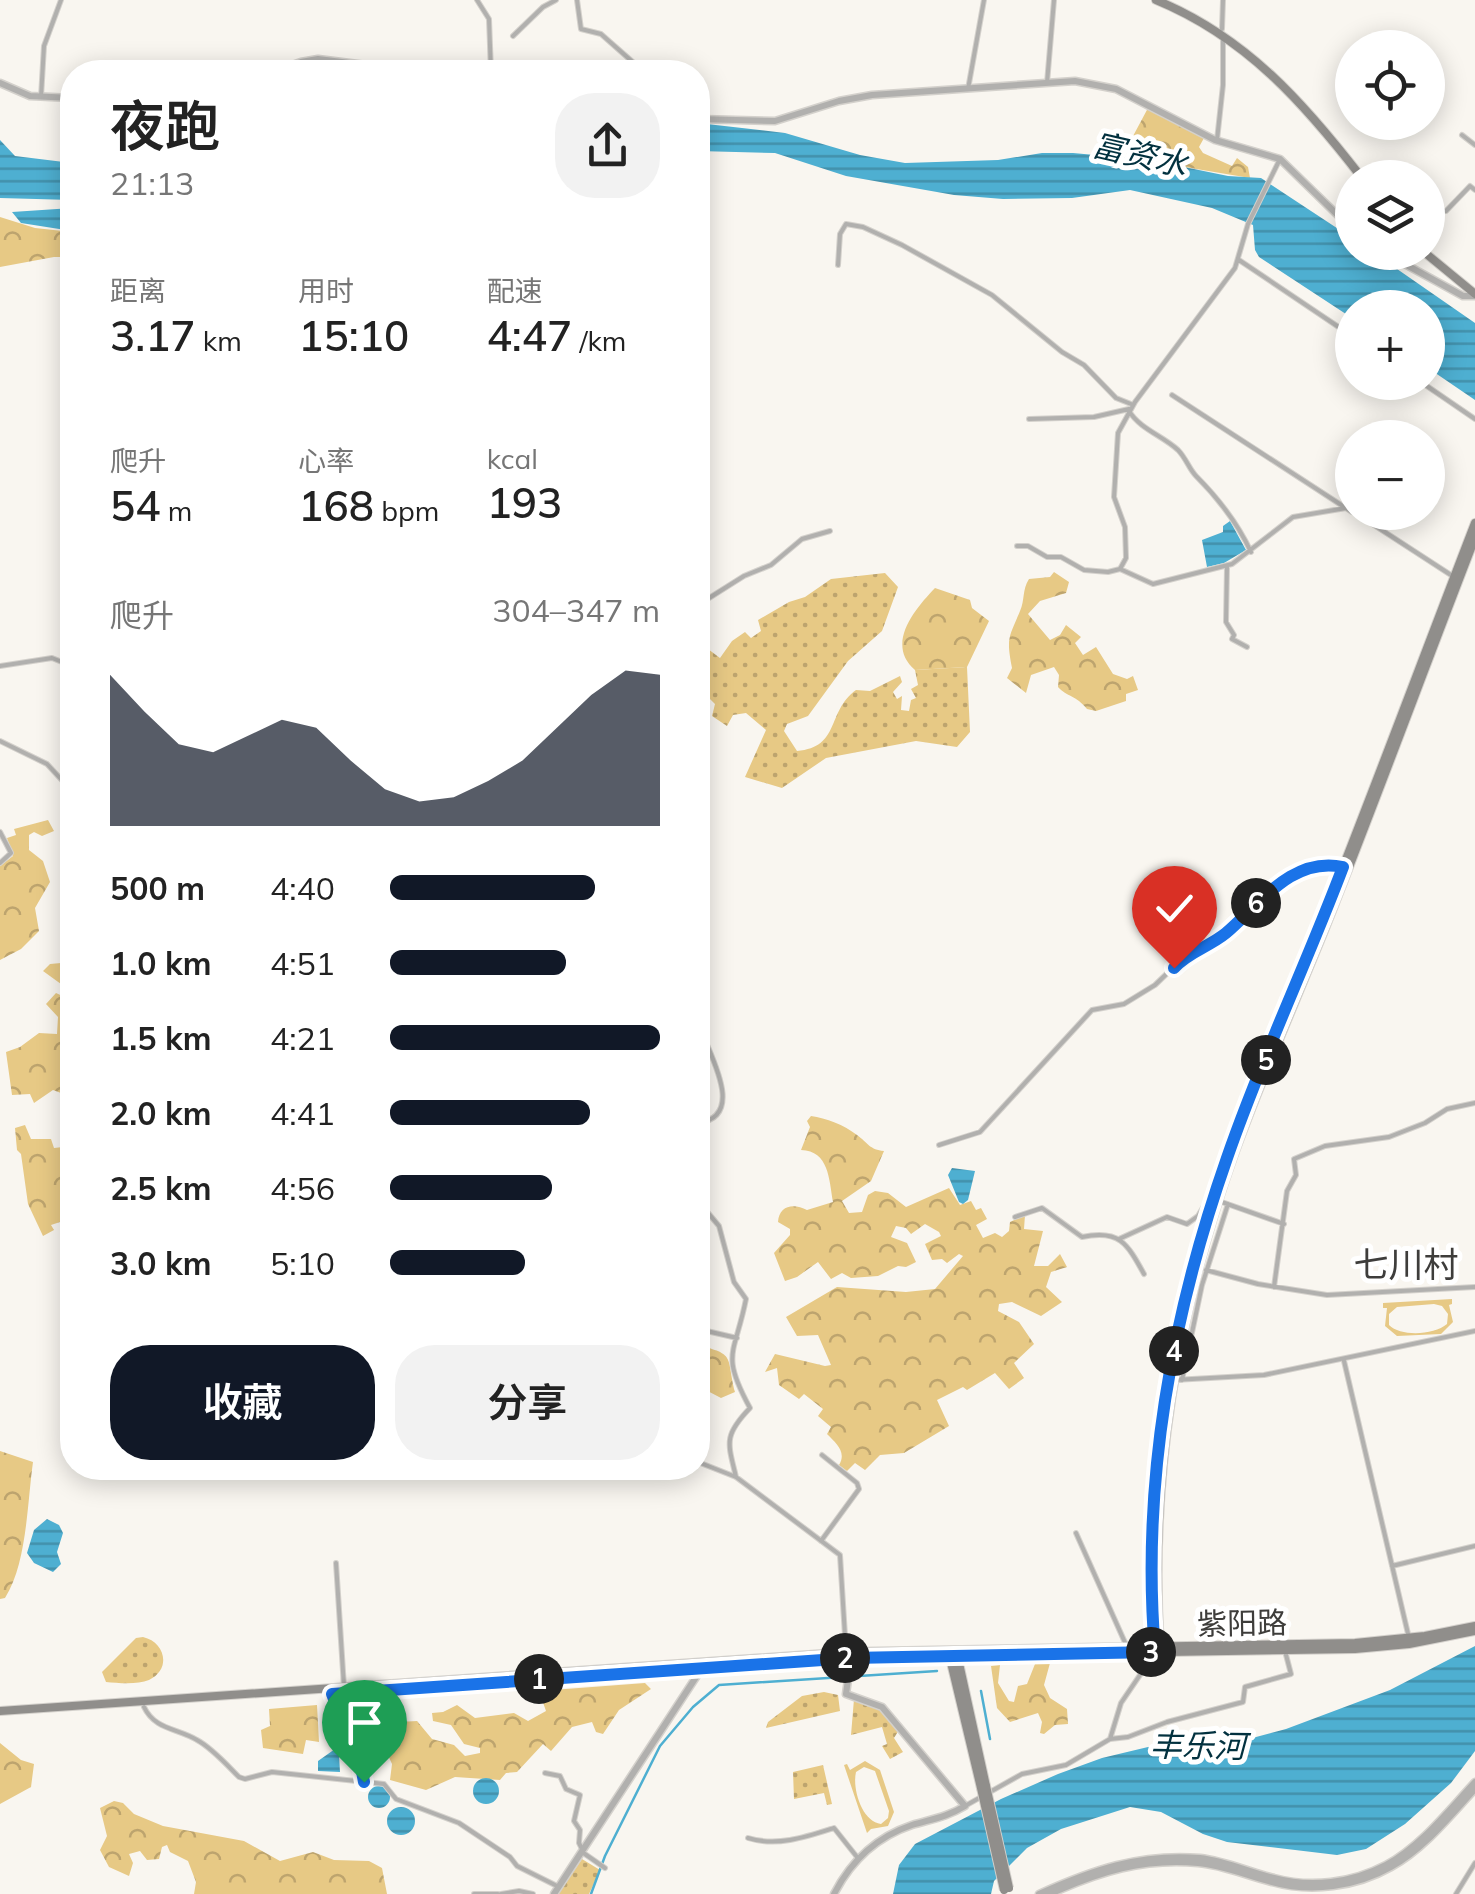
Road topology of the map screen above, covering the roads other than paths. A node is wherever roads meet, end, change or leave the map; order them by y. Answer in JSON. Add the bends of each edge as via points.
{"nodes":[{"id":1,"x":61,"y":0,"type":"edge"},
{"id":2,"x":477,"y":0,"type":"edge"},
{"id":3,"x":556,"y":0,"type":"edge"},
{"id":4,"x":577,"y":0,"type":"edge"},
{"id":5,"x":984,"y":0,"type":"edge"},
{"id":6,"x":1054,"y":0,"type":"edge"},
{"id":7,"x":1156,"y":0,"type":"edge"},
{"id":8,"x":1168,"y":0,"type":"edge"},
{"id":9,"x":1222,"y":0,"type":"edge"},
{"id":10,"x":1222,"y":32,"type":"junction"},
{"id":11,"x":514,"y":36,"type":"dead end"},
{"id":12,"x":491,"y":60,"type":"edge"},
{"id":13,"x":630,"y":60,"type":"edge"},
{"id":14,"x":1047,"y":83,"type":"junction"},
{"id":15,"x":0,"y":84,"type":"edge"},
{"id":16,"x":968,"y":89,"type":"junction"},
{"id":17,"x":41,"y":98,"type":"junction"},
{"id":18,"x":60,"y":98,"type":"edge"},
{"id":19,"x":710,"y":118,"type":"edge"},
{"id":20,"x":1462,"y":136,"type":"dead end"},
{"id":21,"x":1217,"y":140,"type":"junction"},
{"id":22,"x":1475,"y":145,"type":"edge"},
{"id":23,"x":1280,"y":158,"type":"junction"},
{"id":24,"x":1350,"y":160,"type":"edge"},
{"id":25,"x":1475,"y":190,"type":"edge"},
{"id":26,"x":1445,"y":211,"type":"edge"},
{"id":27,"x":1335,"y":212,"type":"edge"},
{"id":28,"x":1239,"y":260,"type":"junction"},
{"id":29,"x":838,"y":265,"type":"dead end"},
{"id":30,"x":1445,"y":267,"type":"edge"},
{"id":31,"x":1416,"y":270,"type":"edge"},
{"id":32,"x":1475,"y":292,"type":"edge"},
{"id":33,"x":1335,"y":325,"type":"edge"},
{"id":34,"x":1172,"y":395,"type":"dead end"},
{"id":35,"x":1445,"y":398,"type":"edge"},
{"id":36,"x":1131,"y":408,"type":"junction"},
{"id":37,"x":1030,"y":419,"type":"dead end"},
{"id":38,"x":1475,"y":419,"type":"edge"},
{"id":39,"x":1335,"y":501,"type":"edge"},
{"id":40,"x":1335,"y":510,"type":"edge"},
{"id":41,"x":1475,"y":523,"type":"edge"},
{"id":42,"x":1381,"y":530,"type":"edge"},
{"id":43,"x":830,"y":531,"type":"dead end"},
{"id":44,"x":1475,"y":538,"type":"edge"},
{"id":45,"x":1017,"y":546,"type":"dead end"},
{"id":46,"x":1251,"y":552,"type":"junction"},
{"id":47,"x":1228,"y":566,"type":"junction"},
{"id":48,"x":1120,"y":569,"type":"junction"},
{"id":49,"x":1454,"y":577,"type":"junction"},
{"id":50,"x":710,"y":597,"type":"edge"},
{"id":51,"x":1247,"y":647,"type":"dead end"},
{"id":52,"x":60,"y":661,"type":"edge"},
{"id":53,"x":0,"y":666,"type":"edge"},
{"id":54,"x":0,"y":741,"type":"edge"},
{"id":55,"x":60,"y":779,"type":"edge"},
{"id":56,"x":0,"y":832,"type":"edge"},
{"id":57,"x":0,"y":862,"type":"edge"},
{"id":58,"x":1343,"y":867,"type":"junction"},
{"id":59,"x":710,"y":1046,"type":"edge"},
{"id":60,"x":1475,"y":1103,"type":"edge"},
{"id":61,"x":710,"y":1118,"type":"edge"},
{"id":62,"x":939,"y":1145,"type":"dead end"},
{"id":63,"x":1219,"y":1203,"type":"junction"},
{"id":64,"x":710,"y":1215,"type":"edge"},
{"id":65,"x":1015,"y":1217,"type":"dead end"},
{"id":66,"x":1284,"y":1224,"type":"junction"},
{"id":67,"x":1119,"y":1240,"type":"junction"},
{"id":68,"x":1206,"y":1270,"type":"junction"},
{"id":69,"x":1144,"y":1274,"type":"dead end"},
{"id":70,"x":1274,"y":1287,"type":"junction"},
{"id":71,"x":1475,"y":1287,"type":"edge"},
{"id":72,"x":1475,"y":1331,"type":"edge"},
{"id":73,"x":710,"y":1332,"type":"edge"},
{"id":74,"x":738,"y":1338,"type":"junction"},
{"id":75,"x":1344,"y":1359,"type":"junction"},
{"id":76,"x":1178,"y":1380,"type":"junction"},
{"id":77,"x":822,"y":1454,"type":"dead end"},
{"id":78,"x":710,"y":1467,"type":"edge"},
{"id":79,"x":736,"y":1477,"type":"junction"},
{"id":80,"x":1076,"y":1533,"type":"dead end"},
{"id":81,"x":821,"y":1541,"type":"junction"},
{"id":82,"x":1475,"y":1546,"type":"edge"},
{"id":83,"x":336,"y":1563,"type":"dead end"},
{"id":84,"x":1392,"y":1566,"type":"junction"},
{"id":85,"x":1475,"y":1628,"type":"edge"},
{"id":86,"x":1408,"y":1638,"type":"junction"},
{"id":87,"x":1127,"y":1646,"type":"junction"},
{"id":88,"x":1155,"y":1650,"type":"junction"},
{"id":89,"x":1285,"y":1650,"type":"junction"},
{"id":90,"x":953,"y":1653,"type":"junction"},
{"id":91,"x":849,"y":1659,"type":"junction"},
{"id":92,"x":702,"y":1668,"type":"junction"},
{"id":93,"x":344,"y":1688,"type":"junction"},
{"id":94,"x":332,"y":1694,"type":"junction"},
{"id":95,"x":144,"y":1707,"type":"junction"},
{"id":96,"x":0,"y":1714,"type":"edge"},
{"id":97,"x":1110,"y":1739,"type":"junction"},
{"id":98,"x":545,"y":1774,"type":"dead end"},
{"id":99,"x":364,"y":1782,"type":"junction"},
{"id":100,"x":1475,"y":1786,"type":"edge"},
{"id":101,"x":965,"y":1806,"type":"junction"},
{"id":102,"x":748,"y":1838,"type":"dead end"},
{"id":103,"x":582,"y":1851,"type":"junction"},
{"id":104,"x":858,"y":1858,"type":"junction"},
{"id":105,"x":1475,"y":1864,"type":"edge"},
{"id":106,"x":605,"y":1868,"type":"dead end"},
{"id":107,"x":556,"y":1890,"type":"edge"},
{"id":108,"x":1007,"y":1892,"type":"edge"},
{"id":109,"x":474,"y":1894,"type":"edge"},
{"id":110,"x":500,"y":1894,"type":"edge"},
{"id":111,"x":533,"y":1894,"type":"edge"},
{"id":112,"x":834,"y":1894,"type":"edge"},
{"id":113,"x":1038,"y":1894,"type":"edge"},
{"id":114,"x":1050,"y":1894,"type":"edge"},
{"id":115,"x":1456,"y":1894,"type":"edge"}],
"edges":[{"from":1,"to":17,"type":"street","via":[[44,46]]},
{"from":2,"to":12,"type":"street","via":[[489,19]]},
{"from":3,"to":11,"type":"street"},
{"from":4,"to":13,"type":"street","via":[[581,29],[601,34]]},
{"from":5,"to":16,"type":"street"},
{"from":6,"to":14,"type":"street"},
{"from":7,"to":10,"type":"main road"},
{"from":8,"to":10,"type":"main road"},
{"from":9,"to":10,"type":"street"},
{"from":10,"to":21,"type":"street"},
{"from":10,"to":24,"type":"main road","via":[[1290,90]]},
{"from":14,"to":16,"type":"street"},
{"from":14,"to":21,"type":"street","via":[[1108,86]]},
{"from":15,"to":17,"type":"street"},
{"from":16,"to":19,"type":"street","via":[[859,97],[775,121]]},
{"from":17,"to":18,"type":"street"},
{"from":20,"to":22,"type":"street"},
{"from":21,"to":23,"type":"street"},
{"from":23,"to":27,"type":"street"},
{"from":23,"to":28,"type":"street","via":[[1248,224]]},
{"from":25,"to":26,"type":"street","via":[[1470,186]]},
{"from":28,"to":33,"type":"street"},
{"from":28,"to":36,"type":"street"},
{"from":29,"to":36,"type":"street","via":[[846,224],[902,245],[992,295]]},
{"from":30,"to":32,"type":"main road"},
{"from":31,"to":32,"type":"street","via":[[1463,296]]},
{"from":34,"to":39,"type":"street"},
{"from":35,"to":38,"type":"street"},
{"from":36,"to":37,"type":"street"},
{"from":36,"to":46,"type":"street","via":[[1136,421],[1178,451],[1214,491]]},
{"from":36,"to":48,"type":"street","via":[[1118,433],[1114,483],[1124,527]]},
{"from":40,"to":46,"type":"street","via":[[1292,517]]},
{"from":41,"to":49,"type":"main road"},
{"from":42,"to":49,"type":"street"},
{"from":43,"to":50,"type":"street","via":[[797,542],[771,565]]},
{"from":44,"to":63,"type":"main road"},
{"from":45,"to":48,"type":"street","via":[[1062,556],[1084,570]]},
{"from":46,"to":47,"type":"street"},
{"from":47,"to":48,"type":"street","via":[[1153,584]]},
{"from":47,"to":51,"type":"street","via":[[1226,622],[1232,639]]},
{"from":49,"to":58,"type":"main road"},
{"from":52,"to":53,"type":"street"},
{"from":54,"to":55,"type":"street","via":[[47,764]]},
{"from":56,"to":57,"type":"street","via":[[11,853]]},
{"from":58,"to":62,"type":"street","via":[[1300,870],[1156,985],[1124,1004],[1094,1008],[980,1132]]},
{"from":58,"to":63,"type":"main road","via":[[1248,1102]]},
{"from":59,"to":61,"type":"street","via":[[724,1084],[723,1103]]},
{"from":60,"to":66,"type":"street","via":[[1389,1137],[1328,1145],[1294,1159]]},
{"from":63,"to":66,"type":"street"},
{"from":63,"to":67,"type":"street","via":[[1205,1205],[1186,1224],[1167,1218]]},
{"from":63,"to":68,"type":"street"},
{"from":63,"to":76,"type":"main road","via":[[1189,1307]]},
{"from":63,"to":88,"type":"main road","via":[[1183,1306],[1162,1425],[1152,1532]]},
{"from":64,"to":74,"type":"street","via":[[746,1299]]},
{"from":65,"to":67,"type":"street","via":[[1042,1208],[1081,1236],[1102,1232]]},
{"from":66,"to":70,"type":"street"},
{"from":67,"to":69,"type":"street"},
{"from":68,"to":70,"type":"street"},
{"from":68,"to":76,"type":"street"},
{"from":70,"to":71,"type":"street","via":[[1339,1296]]},
{"from":72,"to":75,"type":"street"},
{"from":73,"to":74,"type":"street"},
{"from":74,"to":79,"type":"street","via":[[730,1363],[750,1408],[729,1438]]},
{"from":75,"to":76,"type":"street"},
{"from":75,"to":84,"type":"street"},
{"from":76,"to":88,"type":"main road","via":[[1158,1511]]},
{"from":77,"to":81,"type":"street","via":[[859,1489]]},
{"from":78,"to":79,"type":"street"},
{"from":79,"to":81,"type":"street"},
{"from":80,"to":87,"type":"street"},
{"from":81,"to":91,"type":"street","via":[[840,1555]]},
{"from":82,"to":84,"type":"street"},
{"from":83,"to":93,"type":"street"},
{"from":84,"to":86,"type":"street"},
{"from":85,"to":86,"type":"main road","name":"紫阳路"},
{"from":85,"to":89,"type":"main road","name":"紫阳路","via":[[1374,1648]]},
{"from":86,"to":88,"type":"main road","name":"紫阳路"},
{"from":87,"to":88,"type":"main road","name":"紫阳路"},
{"from":87,"to":90,"type":"main road","name":"紫阳路"},
{"from":88,"to":89,"type":"main road","name":"紫阳路"},
{"from":88,"to":90,"type":"main road","name":"紫阳路"},
{"from":88,"to":97,"type":"street","via":[[1118,1708]]},
{"from":89,"to":97,"type":"street","via":[[1290,1674],[1245,1687],[1242,1702]]},
{"from":90,"to":91,"type":"main road"},
{"from":90,"to":108,"type":"main road","bridge":true},
{"from":91,"to":92,"type":"main road"},
{"from":91,"to":93,"type":"main road"},
{"from":91,"to":101,"type":"street","via":[[846,1694],[881,1705]]},
{"from":92,"to":94,"type":"main road"},
{"from":92,"to":103,"type":"street"},
{"from":93,"to":96,"type":"main road"},
{"from":94,"to":95,"type":"main road"},
{"from":94,"to":99,"type":"street","via":[[351,1714]]},
{"from":95,"to":96,"type":"main road"},
{"from":95,"to":99,"type":"street","via":[[152,1720],[198,1740],[243,1778],[272,1772]]},
{"from":97,"to":101,"type":"street","via":[[1066,1766],[1022,1774]]},
{"from":98,"to":103,"type":"street","via":[[560,1776],[566,1789],[580,1795],[574,1822]]},
{"from":99,"to":107,"type":"street","via":[[384,1784],[396,1799],[459,1823]]},
{"from":100,"to":113,"type":"street","via":[[1412,1848],[1350,1878],[1288,1881],[1210,1860],[1160,1857],[1108,1866]]},
{"from":100,"to":114,"type":"street","via":[[1406,1858],[1350,1883],[1295,1887],[1210,1864],[1160,1861],[1109,1870]]},
{"from":101,"to":104,"type":"street","via":[[903,1828]]},
{"from":102,"to":104,"type":"street","via":[[796,1840],[834,1828]]},
{"from":103,"to":106,"type":"street"},
{"from":103,"to":107,"type":"street"},
{"from":104,"to":112,"type":"street"},
{"from":105,"to":115,"type":"street"},
{"from":109,"to":110,"type":"street"},
{"from":110,"to":111,"type":"street"}]}
